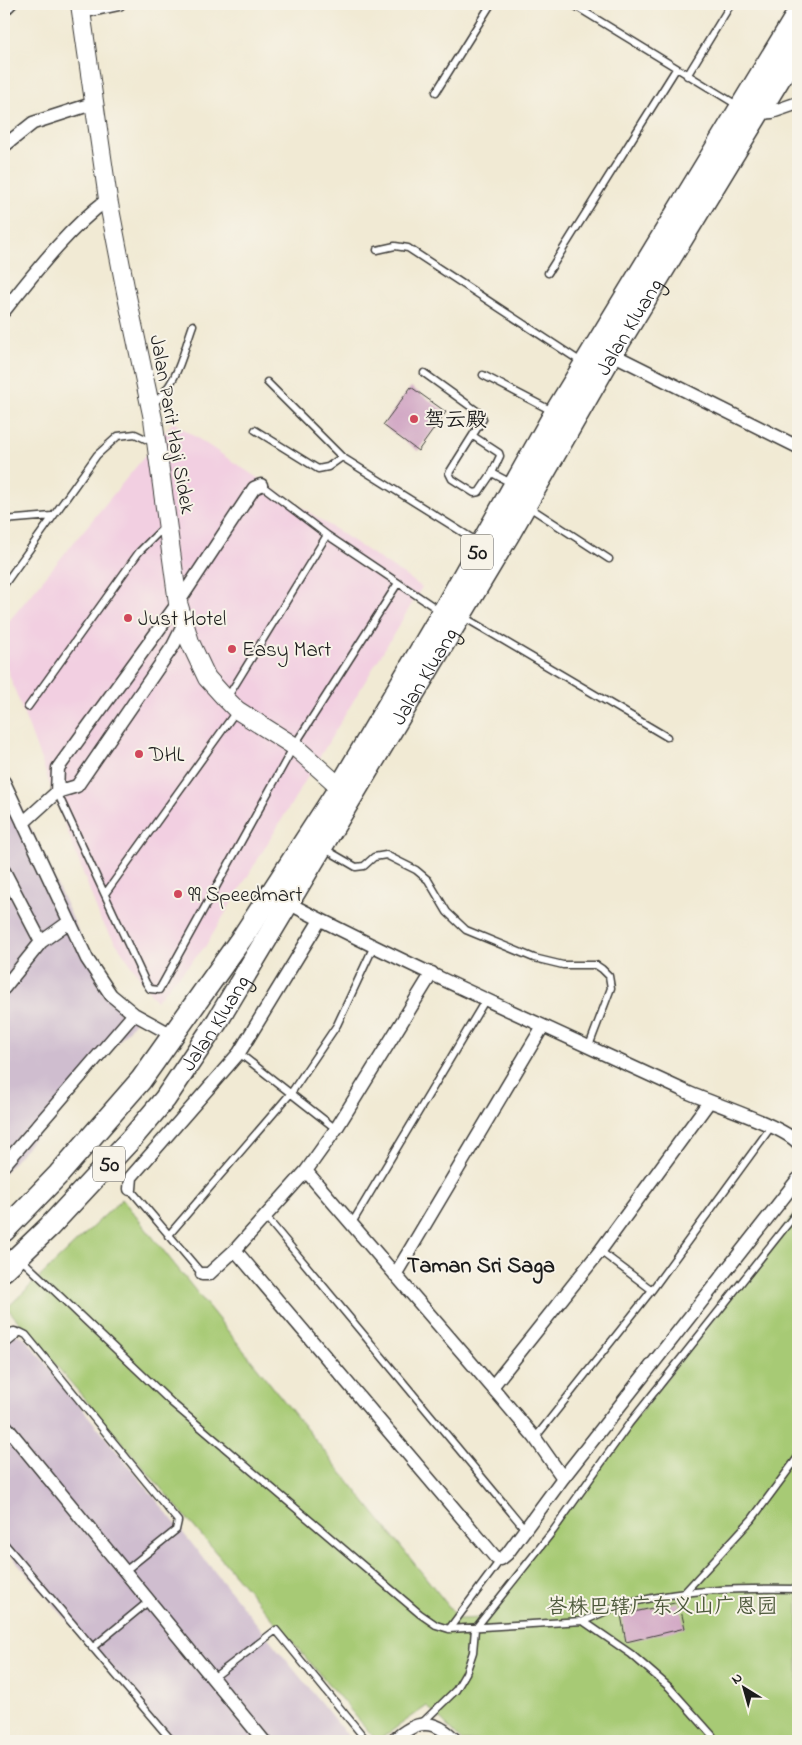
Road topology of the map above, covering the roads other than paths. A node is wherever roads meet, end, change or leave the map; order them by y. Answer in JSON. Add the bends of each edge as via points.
{"nodes":[{"id":1,"x":14,"y":4,"type":"edge"},
{"id":2,"x":119,"y":4,"type":"edge"},
{"id":3,"x":491,"y":4,"type":"edge"},
{"id":4,"x":572,"y":4,"type":"edge"},
{"id":5,"x":731,"y":4,"type":"edge"},
{"id":6,"x":81,"y":8,"type":"edge"},
{"id":7,"x":4,"y":14,"type":"edge"},
{"id":8,"x":798,"y":14,"type":"edge"},
{"id":9,"x":798,"y":48,"type":"edge"},
{"id":10,"x":676,"y":69,"type":"junction"},
{"id":11,"x":687,"y":76,"type":"junction"},
{"id":12,"x":436,"y":92,"type":"dead end"},
{"id":13,"x":94,"y":103,"type":"junction"},
{"id":14,"x":798,"y":103,"type":"edge"},
{"id":15,"x":750,"y":110,"type":"junction"},
{"id":16,"x":4,"y":146,"type":"edge"},
{"id":17,"x":108,"y":199,"type":"junction"},
{"id":18,"x":377,"y":250,"type":"dead end"},
{"id":19,"x":548,"y":273,"type":"dead end"},
{"id":20,"x":4,"y":311,"type":"edge"},
{"id":21,"x":193,"y":325,"type":"dead end"},
{"id":22,"x":612,"y":354,"type":"junction"},
{"id":23,"x":586,"y":365,"type":"junction"},
{"id":24,"x":424,"y":373,"type":"dead end"},
{"id":25,"x":483,"y":375,"type":"dead end"},
{"id":26,"x":267,"y":382,"type":"dead end"},
{"id":27,"x":151,"y":406,"type":"junction"},
{"id":28,"x":555,"y":413,"type":"junction"},
{"id":29,"x":255,"y":430,"type":"dead end"},
{"id":30,"x":473,"y":436,"type":"junction"},
{"id":31,"x":157,"y":444,"type":"junction"},
{"id":32,"x":798,"y":446,"type":"edge"},
{"id":33,"x":342,"y":457,"type":"junction"},
{"id":34,"x":492,"y":473,"type":"junction"},
{"id":35,"x":514,"y":485,"type":"junction"},
{"id":36,"x":261,"y":486,"type":"joint"},
{"id":37,"x":526,"y":505,"type":"junction"},
{"id":38,"x":52,"y":516,"type":"junction"},
{"id":39,"x":4,"y":520,"type":"edge"},
{"id":40,"x":168,"y":522,"type":"junction"},
{"id":41,"x":328,"y":535,"type":"junction"},
{"id":42,"x":481,"y":544,"type":"junction"},
{"id":43,"x":610,"y":559,"type":"dead end"},
{"id":44,"x":398,"y":583,"type":"junction"},
{"id":45,"x":4,"y":585,"type":"edge"},
{"id":46,"x":178,"y":603,"type":"junction"},
{"id":47,"x":451,"y":613,"type":"junction"},
{"id":48,"x":184,"y":624,"type":"junction"},
{"id":49,"x":232,"y":705,"type":"junction"},
{"id":50,"x":28,"y":707,"type":"dead end"},
{"id":51,"x":667,"y":737,"type":"dead end"},
{"id":52,"x":294,"y":746,"type":"junction"},
{"id":53,"x":4,"y":782,"type":"edge"},
{"id":54,"x":340,"y":787,"type":"junction"},
{"id":55,"x":57,"y":792,"type":"junction"},
{"id":56,"x":23,"y":823,"type":"junction"},
{"id":57,"x":322,"y":848,"type":"junction"},
{"id":58,"x":4,"y":872,"type":"edge"},
{"id":59,"x":105,"y":894,"type":"junction"},
{"id":60,"x":288,"y":903,"type":"junction"},
{"id":61,"x":320,"y":920,"type":"junction"},
{"id":62,"x":69,"y":922,"type":"junction"},
{"id":63,"x":41,"y":942,"type":"junction"},
{"id":64,"x":373,"y":948,"type":"junction"},
{"id":65,"x":432,"y":973,"type":"junction"},
{"id":66,"x":4,"y":988,"type":"edge"},
{"id":67,"x":486,"y":999,"type":"junction"},
{"id":68,"x":134,"y":1014,"type":"junction"},
{"id":69,"x":543,"y":1026,"type":"junction"},
{"id":70,"x":174,"y":1036,"type":"junction"},
{"id":71,"x":589,"y":1046,"type":"junction"},
{"id":72,"x":239,"y":1052,"type":"junction"},
{"id":73,"x":141,"y":1080,"type":"junction"},
{"id":74,"x":291,"y":1093,"type":"junction"},
{"id":75,"x":165,"y":1099,"type":"junction"},
{"id":76,"x":709,"y":1102,"type":"junction"},
{"id":77,"x":771,"y":1127,"type":"junction"},
{"id":78,"x":336,"y":1129,"type":"junction"},
{"id":79,"x":132,"y":1138,"type":"junction"},
{"id":80,"x":798,"y":1144,"type":"edge"},
{"id":81,"x":148,"y":1157,"type":"junction"},
{"id":82,"x":4,"y":1165,"type":"edge"},
{"id":83,"x":306,"y":1171,"type":"junction"},
{"id":84,"x":798,"y":1179,"type":"edge"},
{"id":85,"x":130,"y":1189,"type":"joint"},
{"id":86,"x":32,"y":1201,"type":"junction"},
{"id":87,"x":798,"y":1211,"type":"edge"},
{"id":88,"x":266,"y":1217,"type":"junction"},
{"id":89,"x":352,"y":1223,"type":"junction"},
{"id":90,"x":49,"y":1227,"type":"junction"},
{"id":91,"x":4,"y":1231,"type":"edge"},
{"id":92,"x":168,"y":1236,"type":"junction"},
{"id":93,"x":235,"y":1250,"type":"junction"},
{"id":94,"x":600,"y":1251,"type":"junction"},
{"id":95,"x":11,"y":1263,"type":"edge"},
{"id":96,"x":202,"y":1274,"type":"joint"},
{"id":97,"x":395,"y":1275,"type":"junction"},
{"id":98,"x":652,"y":1290,"type":"junction"},
{"id":99,"x":14,"y":1334,"type":"joint"},
{"id":100,"x":4,"y":1342,"type":"edge"},
{"id":101,"x":492,"y":1387,"type":"junction"},
{"id":102,"x":4,"y":1424,"type":"edge"},
{"id":103,"x":535,"y":1438,"type":"junction"},
{"id":104,"x":798,"y":1457,"type":"edge"},
{"id":105,"x":563,"y":1478,"type":"junction"},
{"id":106,"x":525,"y":1529,"type":"junction"},
{"id":107,"x":4,"y":1543,"type":"edge"},
{"id":108,"x":500,"y":1559,"type":"junction"},
{"id":109,"x":125,"y":1570,"type":"junction"},
{"id":110,"x":798,"y":1589,"type":"edge"},
{"id":111,"x":684,"y":1593,"type":"junction"},
{"id":112,"x":149,"y":1600,"type":"junction"},
{"id":113,"x":583,"y":1621,"type":"junction"},
{"id":114,"x":476,"y":1629,"type":"junction"},
{"id":115,"x":450,"y":1630,"type":"junction"},
{"id":116,"x":92,"y":1648,"type":"junction"},
{"id":117,"x":213,"y":1678,"type":"junction"},
{"id":118,"x":422,"y":1723,"type":"junction"},
{"id":119,"x":172,"y":1741,"type":"edge"},
{"id":120,"x":264,"y":1741,"type":"edge"},
{"id":121,"x":367,"y":1741,"type":"edge"},
{"id":122,"x":393,"y":1741,"type":"edge"},
{"id":123,"x":456,"y":1741,"type":"edge"},
{"id":124,"x":714,"y":1741,"type":"edge"}],
"edges":[{"from":1,"to":7,"type":"lane"},
{"from":2,"to":6,"type":"street"},
{"from":3,"to":12,"type":"lane"},
{"from":4,"to":10,"type":"lane"},
{"from":5,"to":11,"type":"lane"},
{"from":6,"to":13,"type":"street","name":"Jalan Parit Haji Sidek"},
{"from":8,"to":15,"type":"highway","name":"Jalan Kluang","number":"50"},
{"from":9,"to":15,"type":"highway","name":"Jalan Kluang","number":"50"},
{"from":10,"to":11,"type":"lane"},
{"from":10,"to":19,"type":"lane"},
{"from":11,"to":15,"type":"lane"},
{"from":13,"to":16,"type":"street","via":[[33,123]]},
{"from":13,"to":17,"type":"street","name":"Jalan Parit Haji Sidek"},
{"from":14,"to":15,"type":"street","via":[[772,112]]},
{"from":15,"to":22,"type":"highway","name":"Jalan Kluang","number":"50"},
{"from":15,"to":23,"type":"highway","name":"Jalan Kluang","number":"50"},
{"from":17,"to":20,"type":"street","via":[[85,216],[50,253]]},
{"from":17,"to":27,"type":"street","name":"Jalan Parit Haji Sidek"},
{"from":18,"to":23,"type":"lane","via":[[395,246],[408,248]]},
{"from":21,"to":27,"type":"lane","via":[[175,379]]},
{"from":22,"to":32,"type":"street"},
{"from":22,"to":37,"type":"highway","name":"Jalan Kluang","number":"50"},
{"from":23,"to":28,"type":"highway","name":"Jalan Kluang","number":"50"},
{"from":24,"to":30,"type":"lane","via":[[481,414],[483,419]]},
{"from":25,"to":28,"type":"lane"},
{"from":26,"to":33,"type":"lane"},
{"from":27,"to":31,"type":"street","name":"Jalan Parit Haji Sidek"},
{"from":28,"to":35,"type":"highway","name":"Jalan Kluang","number":"50"},
{"from":29,"to":33,"type":"lane","via":[[318,469],[328,467]]},
{"from":30,"to":34,"type":"lane","via":[[499,453]]},
{"from":30,"to":34,"type":"lane","via":[[449,473],[474,493]]},
{"from":31,"to":38,"type":"lane","via":[[135,434],[118,436],[97,455]]},
{"from":31,"to":40,"type":"street","name":"Jalan Parit Haji Sidek"},
{"from":33,"to":42,"type":"lane"},
{"from":34,"to":35,"type":"lane"},
{"from":35,"to":42,"type":"highway","name":"Jalan Kluang","number":"50"},
{"from":36,"to":41,"type":"lane"},
{"from":36,"to":46,"type":"street","via":[[254,488]]},
{"from":37,"to":43,"type":"lane"},
{"from":37,"to":47,"type":"highway","name":"Jalan Kluang","number":"50"},
{"from":38,"to":39,"type":"lane"},
{"from":38,"to":45,"type":"lane"},
{"from":40,"to":46,"type":"street","name":"Jalan Parit Haji Sidek"},
{"from":40,"to":50,"type":"lane","via":[[140,552]]},
{"from":41,"to":44,"type":"lane"},
{"from":41,"to":49,"type":"lane"},
{"from":42,"to":47,"type":"highway","name":"Jalan Kluang","number":"50"},
{"from":44,"to":47,"type":"lane"},
{"from":44,"to":52,"type":"lane"},
{"from":46,"to":48,"type":"street","name":"Jalan Parit Haji Sidek"},
{"from":46,"to":55,"type":"street","via":[[58,768]]},
{"from":47,"to":51,"type":"lane"},
{"from":47,"to":54,"type":"highway","name":"Jalan Kluang","number":"50"},
{"from":47,"to":57,"type":"highway","name":"Jalan Kluang","number":"50"},
{"from":48,"to":49,"type":"street","name":"Jalan Parit Haji Sidek","via":[[196,659],[207,678]]},
{"from":48,"to":55,"type":"street","via":[[174,646],[77,786]]},
{"from":49,"to":52,"type":"street","name":"Jalan Parit Haji Sidek"},
{"from":49,"to":59,"type":"lane"},
{"from":52,"to":54,"type":"street","name":"Jalan Parit Haji Sidek"},
{"from":52,"to":59,"type":"lane","via":[[159,990],[146,984]]},
{"from":53,"to":56,"type":"street"},
{"from":54,"to":70,"type":"highway","name":"Jalan Kluang","number":"50"},
{"from":55,"to":56,"type":"street"},
{"from":55,"to":59,"type":"lane"},
{"from":56,"to":62,"type":"street"},
{"from":57,"to":60,"type":"highway","name":"Jalan Kluang","number":"50"},
{"from":57,"to":71,"type":"lane","via":[[356,867],[364,866],[374,857],[386,855],[428,880],[446,912],[466,930],[534,958],[571,966],[596,965],[602,969],[609,976],[611,988]]},
{"from":58,"to":63,"type":"street"},
{"from":60,"to":61,"type":"street"},
{"from":60,"to":75,"type":"highway","name":"Jalan Kluang","number":"50","via":[[218,1020]]},
{"from":61,"to":64,"type":"street"},
{"from":61,"to":72,"type":"street"},
{"from":62,"to":63,"type":"street"},
{"from":62,"to":68,"type":"street","via":[[86,959],[111,995]]},
{"from":63,"to":66,"type":"street"},
{"from":64,"to":65,"type":"street"},
{"from":64,"to":74,"type":"lane","via":[[337,1025]]},
{"from":65,"to":67,"type":"street"},
{"from":65,"to":78,"type":"street"},
{"from":67,"to":69,"type":"street"},
{"from":67,"to":89,"type":"lane"},
{"from":68,"to":70,"type":"street"},
{"from":68,"to":82,"type":"street"},
{"from":69,"to":71,"type":"street"},
{"from":69,"to":97,"type":"street"},
{"from":70,"to":73,"type":"highway","name":"Jalan Kluang","number":"50"},
{"from":71,"to":76,"type":"street"},
{"from":72,"to":74,"type":"lane"},
{"from":72,"to":81,"type":"street"},
{"from":73,"to":75,"type":"highway","via":[[138,1099],[146,1108]]},
{"from":73,"to":86,"type":"highway","name":"Jalan Kluang","number":"50"},
{"from":74,"to":78,"type":"lane"},
{"from":74,"to":92,"type":"lane"},
{"from":75,"to":79,"type":"highway","name":"Jalan Kluang","number":"50"},
{"from":76,"to":77,"type":"street"},
{"from":76,"to":94,"type":"street"},
{"from":77,"to":80,"type":"street"},
{"from":77,"to":98,"type":"lane"},
{"from":78,"to":83,"type":"street"},
{"from":79,"to":81,"type":"street"},
{"from":79,"to":90,"type":"highway","name":"Jalan Kluang","number":"50"},
{"from":81,"to":85,"type":"street","via":[[131,1177]]},
{"from":83,"to":88,"type":"street"},
{"from":83,"to":89,"type":"street"},
{"from":84,"to":105,"type":"street"},
{"from":85,"to":92,"type":"lane"},
{"from":86,"to":90,"type":"highway","via":[[49,1196],[53,1200],[54,1213]]},
{"from":86,"to":91,"type":"highway","name":"Jalan Kluang","number":"50"},
{"from":87,"to":114,"type":"lane","via":[[629,1424],[553,1531]]},
{"from":88,"to":93,"type":"street"},
{"from":88,"to":106,"type":"lane"},
{"from":89,"to":97,"type":"street"},
{"from":90,"to":95,"type":"highway","name":"Jalan Kluang","number":"50"},
{"from":92,"to":96,"type":"lane"},
{"from":93,"to":96,"type":"street","via":[[209,1274]]},
{"from":93,"to":108,"type":"street"},
{"from":94,"to":98,"type":"lane"},
{"from":94,"to":101,"type":"street"},
{"from":95,"to":115,"type":"lane","via":[[396,1596],[436,1625]]},
{"from":97,"to":101,"type":"street"},
{"from":98,"to":103,"type":"lane"},
{"from":99,"to":100,"type":"street"},
{"from":99,"to":109,"type":"lane","via":[[26,1334],[178,1522],[176,1530]]},
{"from":101,"to":103,"type":"street"},
{"from":102,"to":109,"type":"street"},
{"from":103,"to":105,"type":"street"},
{"from":104,"to":111,"type":"lane","via":[[752,1520]]},
{"from":105,"to":106,"type":"street"},
{"from":106,"to":108,"type":"street"},
{"from":107,"to":116,"type":"lane"},
{"from":108,"to":115,"type":"lane"},
{"from":109,"to":112,"type":"street"},
{"from":110,"to":111,"type":"lane"},
{"from":111,"to":113,"type":"lane","via":[[622,1605]]},
{"from":112,"to":116,"type":"lane"},
{"from":112,"to":117,"type":"street"},
{"from":113,"to":114,"type":"lane"},
{"from":113,"to":124,"type":"lane","via":[[631,1654],[669,1687]]},
{"from":114,"to":115,"type":"lane"},
{"from":114,"to":118,"type":"lane","via":[[474,1652],[466,1673],[456,1690]]},
{"from":116,"to":119,"type":"lane"},
{"from":117,"to":120,"type":"street"},
{"from":117,"to":121,"type":"lane","via":[[276,1630]]},
{"from":118,"to":122,"type":"street","via":[[407,1729]]},
{"from":118,"to":123,"type":"street","via":[[437,1726]]}]}
